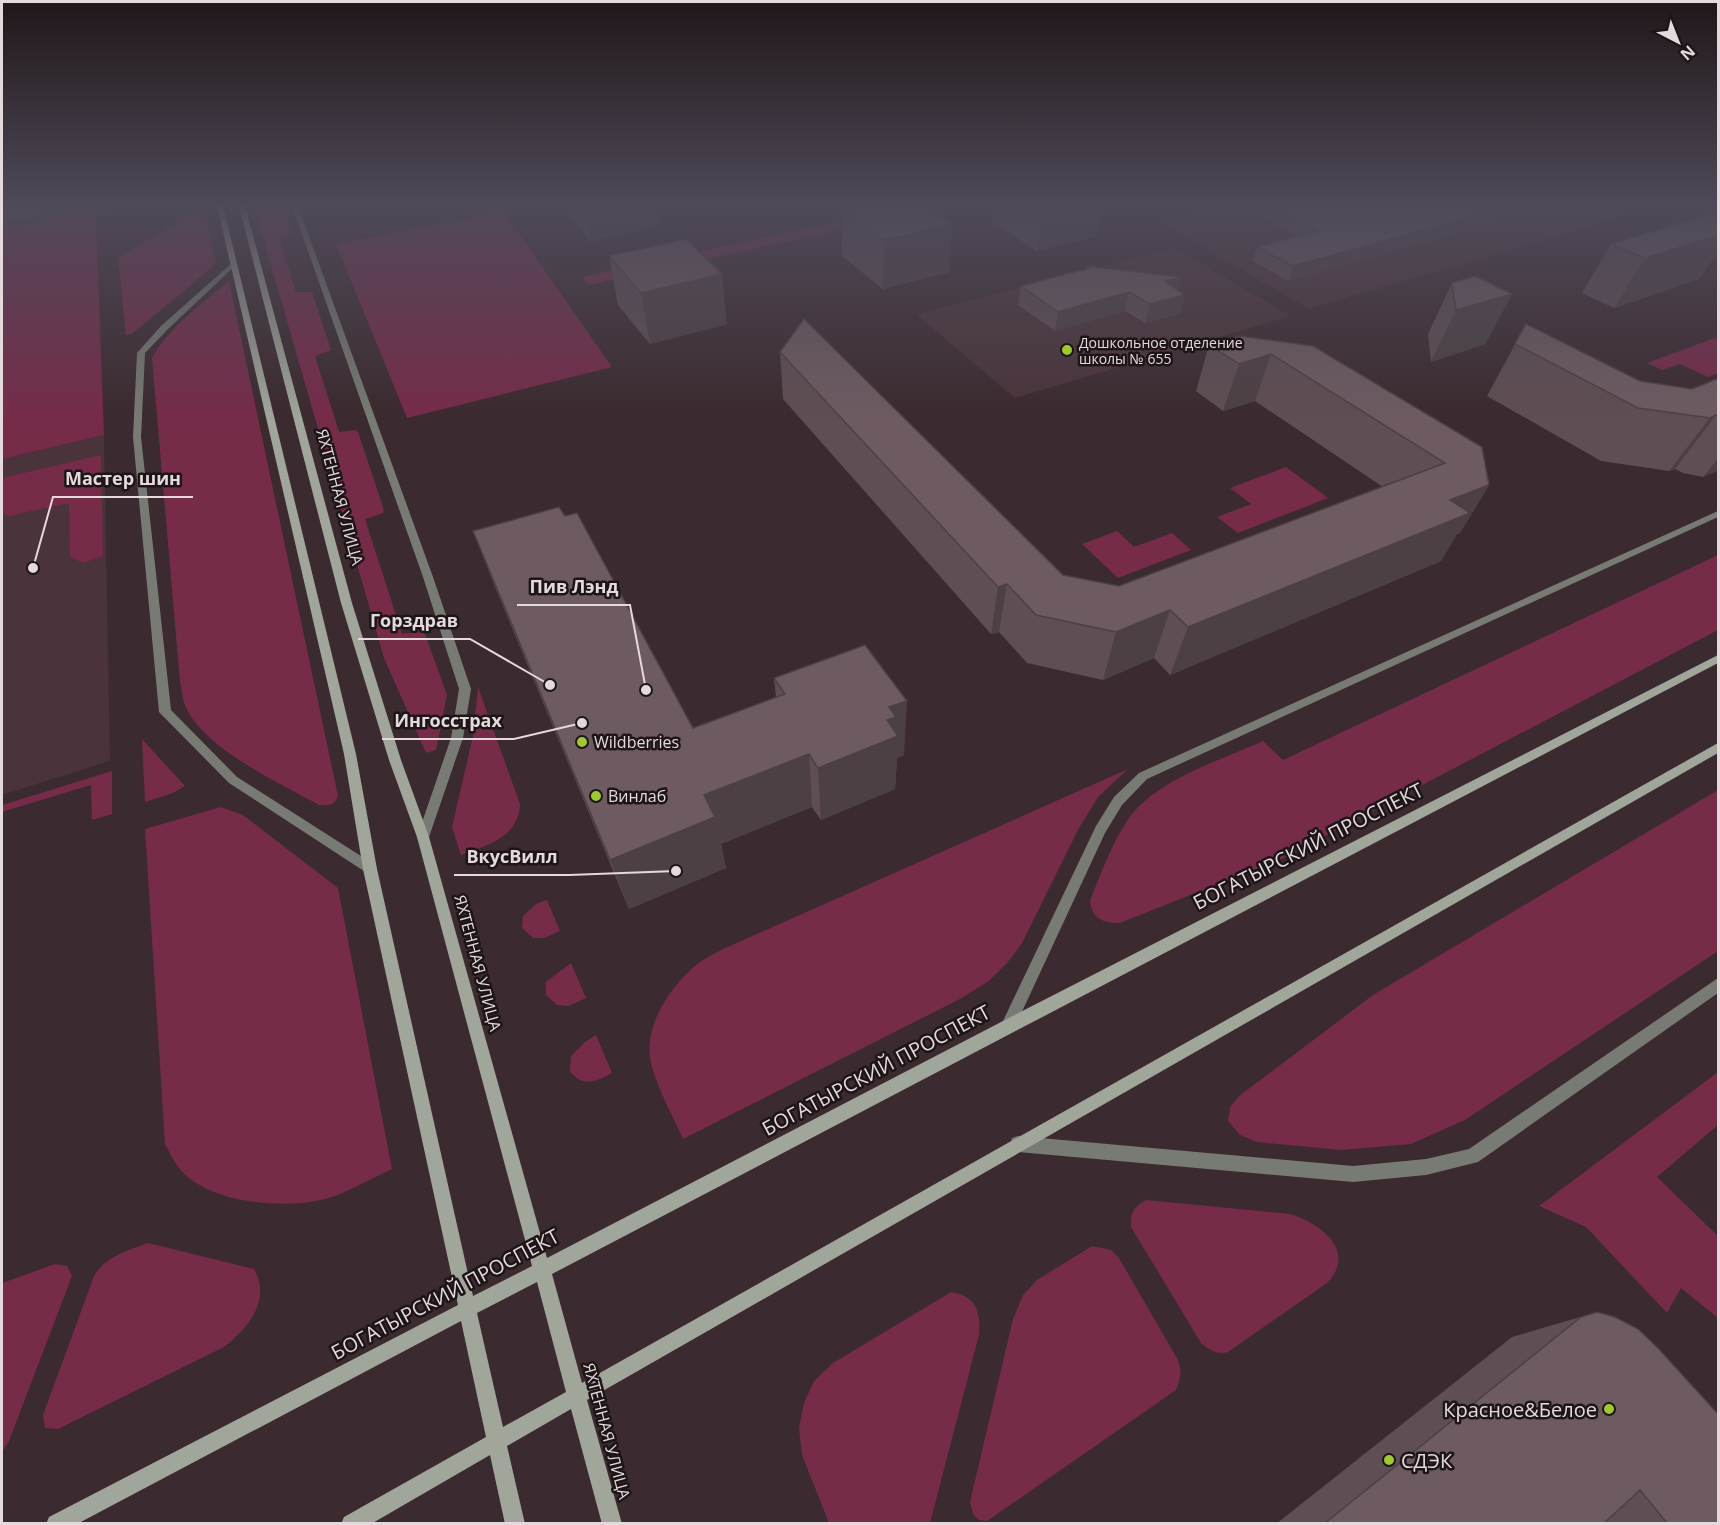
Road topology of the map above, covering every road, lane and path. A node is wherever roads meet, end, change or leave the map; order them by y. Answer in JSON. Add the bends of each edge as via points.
{"nodes":[{"id":1,"x":220,"y":277,"type":"edge"},
{"id":2,"x":237,"y":277,"type":"edge"},
{"id":3,"x":261,"y":277,"type":"edge"},
{"id":4,"x":320,"y":277,"type":"edge"},
{"id":5,"x":1719,"y":514,"type":"edge"},
{"id":6,"x":1719,"y":659,"type":"edge"},
{"id":7,"x":1719,"y":748,"type":"edge"},
{"id":8,"x":423,"y":837,"type":"junction"},
{"id":9,"x":370,"y":868,"type":"junction"},
{"id":10,"x":1719,"y":985,"type":"edge"},
{"id":11,"x":1008,"y":1026,"type":"junction"},
{"id":12,"x":1018,"y":1144,"type":"junction"},
{"id":13,"x":542,"y":1269,"type":"junction"},
{"id":14,"x":466,"y":1309,"type":"junction"},
{"id":15,"x":577,"y":1395,"type":"junction"},
{"id":16,"x":496,"y":1441,"type":"junction"},
{"id":17,"x":56,"y":1524,"type":"edge"},
{"id":18,"x":351,"y":1524,"type":"edge"},
{"id":19,"x":515,"y":1524,"type":"edge"},
{"id":20,"x":612,"y":1524,"type":"edge"}],
"edges":[{"from":1,"to":9,"type":"street","via":[[141,353],[137,437],[165,712],[233,780]]},
{"from":2,"to":9,"type":"street","via":[[348,742]]},
{"from":3,"to":8,"type":"street","name":"ЯХТЕННАЯ УЛИЦА","via":[[364,665],[387,742]]},
{"from":4,"to":8,"type":"street","via":[[465,689],[457,738]]},
{"from":5,"to":11,"type":"street","via":[[1143,776],[1118,801],[1100,830]]},
{"from":6,"to":11,"type":"street","name":"БОГАТЫРСКИЙ ПРОСПЕКТ"},
{"from":7,"to":12,"type":"street"},
{"from":8,"to":13,"type":"street","name":"ЯХТЕННАЯ УЛИЦА"},
{"from":9,"to":14,"type":"street"},
{"from":10,"to":12,"type":"street","via":[[1472,1156],[1426,1167],[1353,1174]]},
{"from":11,"to":13,"type":"street","name":"БОГАТЫРСКИЙ ПРОСПЕКТ"},
{"from":12,"to":15,"type":"street"},
{"from":13,"to":14,"type":"street","name":"БОГАТЫРСКИЙ ПРОСПЕКТ"},
{"from":13,"to":15,"type":"street","name":"ЯХТЕННАЯ УЛИЦА"},
{"from":14,"to":16,"type":"street"},
{"from":14,"to":17,"type":"street","name":"БОГАТЫРСКИЙ ПРОСПЕКТ"},
{"from":15,"to":16,"type":"street"},
{"from":15,"to":20,"type":"street","name":"ЯХТЕННАЯ УЛИЦА"},
{"from":16,"to":18,"type":"street"},
{"from":16,"to":19,"type":"street"}]}
